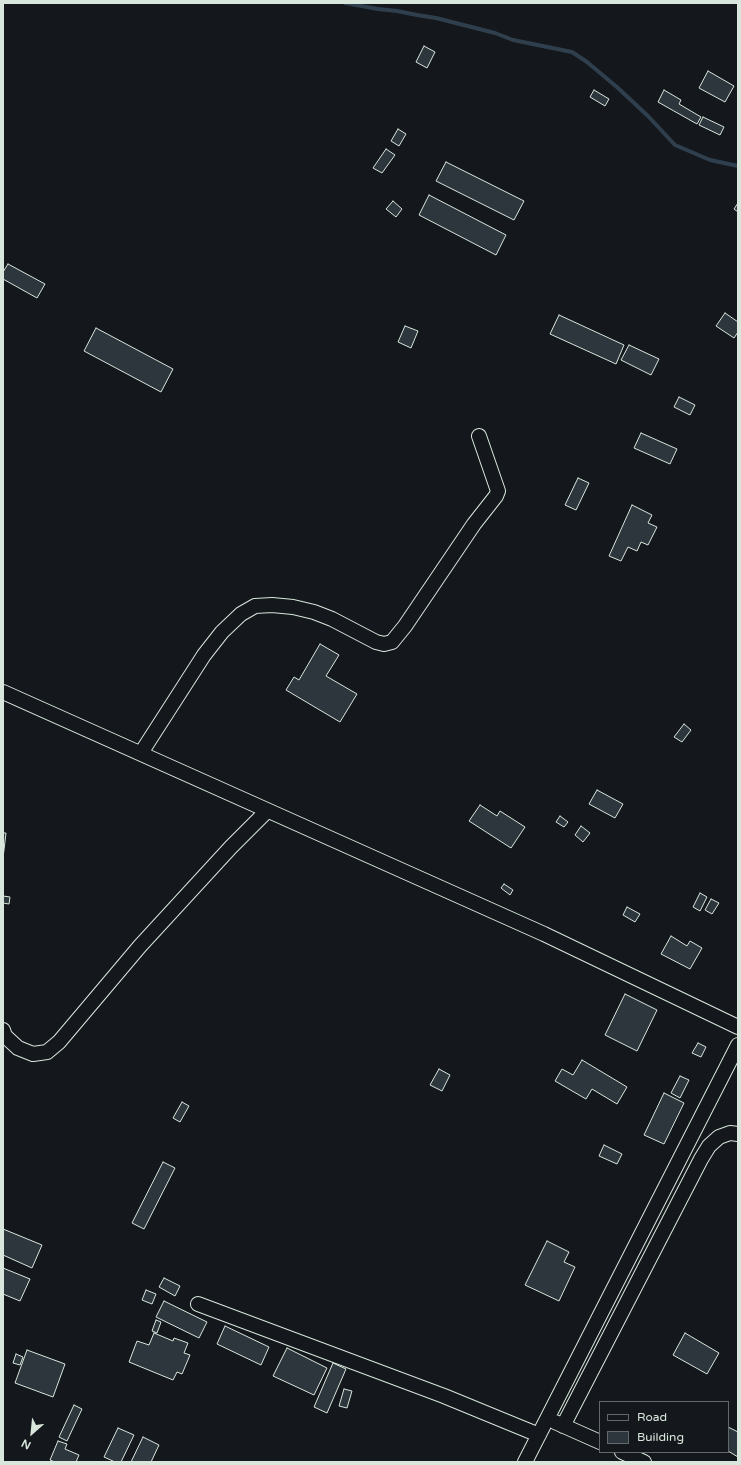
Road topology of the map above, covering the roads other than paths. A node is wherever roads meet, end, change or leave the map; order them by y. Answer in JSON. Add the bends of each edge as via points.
{"nodes":[{"id":1,"x":479,"y":436,"type":"dead end"},
{"id":2,"x":3,"y":692,"type":"edge"},
{"id":3,"x":141,"y":753,"type":"junction"},
{"id":4,"x":267,"y":811,"type":"junction"},
{"id":5,"x":738,"y":1027,"type":"edge"},
{"id":6,"x":3,"y":1030,"type":"edge"},
{"id":7,"x":738,"y":1045,"type":"edge"},
{"id":8,"x":738,"y":1134,"type":"edge"},
{"id":9,"x":198,"y":1304,"type":"dead end"},
{"id":10,"x":547,"y":1419,"type":"junction"},
{"id":11,"x":563,"y":1426,"type":"junction"},
{"id":12,"x":539,"y":1435,"type":"junction"},
{"id":13,"x":599,"y":1442,"type":"edge"},
{"id":14,"x":624,"y":1453,"type":"edge"},
{"id":15,"x":525,"y":1462,"type":"edge"},
{"id":16,"x":644,"y":1462,"type":"edge"}],
"edges":[{"from":1,"to":3,"type":"street","via":[[498,492],[392,642],[376,642],[314,612],[293,607],[255,606],[241,614],[222,632],[204,655]]},
{"from":2,"to":3,"type":"street"},
{"from":3,"to":4,"type":"street"},
{"from":4,"to":5,"type":"street","via":[[544,934]]},
{"from":4,"to":6,"type":"street","via":[[140,946],[48,1052],[33,1054],[18,1048],[5,1036]]},
{"from":7,"to":10,"type":"street"},
{"from":8,"to":11,"type":"street","via":[[730,1133],[719,1137],[709,1146]]},
{"from":9,"to":12,"type":"street","via":[[444,1396]]},
{"from":10,"to":11,"type":"street"},
{"from":10,"to":12,"type":"street"},
{"from":11,"to":13,"type":"street"},
{"from":12,"to":15,"type":"street"},
{"from":14,"to":16,"type":"street"}]}
